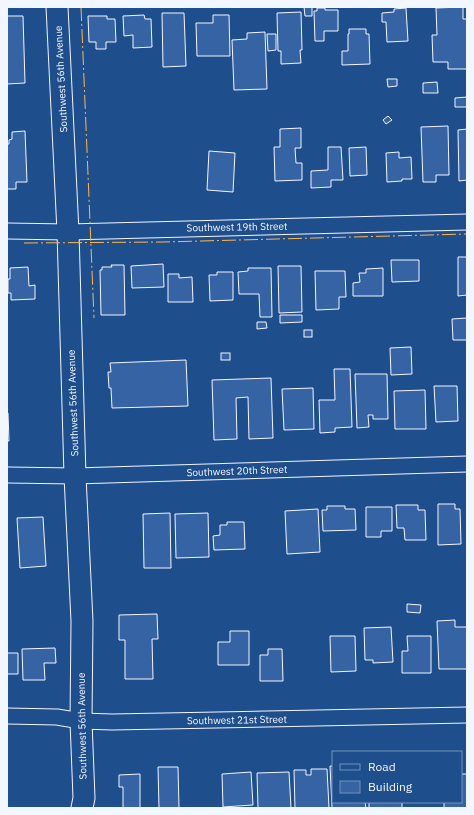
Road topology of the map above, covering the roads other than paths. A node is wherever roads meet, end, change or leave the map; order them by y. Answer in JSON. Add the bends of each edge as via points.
{"nodes":[{"id":1,"x":57,"y":7,"type":"edge"},
{"id":2,"x":467,"y":222,"type":"edge"},
{"id":3,"x":7,"y":231,"type":"edge"},
{"id":4,"x":68,"y":232,"type":"junction"},
{"id":5,"x":467,"y":464,"type":"edge"},
{"id":6,"x":7,"y":475,"type":"edge"},
{"id":7,"x":76,"y":476,"type":"junction"},
{"id":8,"x":7,"y":716,"type":"edge"},
{"id":9,"x":467,"y":716,"type":"edge"},
{"id":10,"x":81,"y":721,"type":"junction"},
{"id":11,"x":84,"y":805,"type":"edge"}],
"edges":[{"from":1,"to":4,"type":"street","name":"Southwest 56th Avenue"},
{"from":2,"to":4,"type":"street","name":"Southwest 19th Street"},
{"from":3,"to":4,"type":"street","name":"Southwest 19th Street"},
{"from":4,"to":7,"type":"street","name":"Southwest 56th Avenue"},
{"from":5,"to":7,"type":"street","name":"Southwest 20th Street"},
{"from":6,"to":7,"type":"street","name":"Southwest 20th Street"},
{"from":7,"to":10,"type":"street","name":"Southwest 56th Avenue","via":[[82,621]]},
{"from":8,"to":10,"type":"street","name":"Southwest 21st Street","via":[[57,717]]},
{"from":9,"to":10,"type":"street","name":"Southwest 21st Street"},
{"from":10,"to":11,"type":"street","name":"Southwest 56th Avenue"}]}
